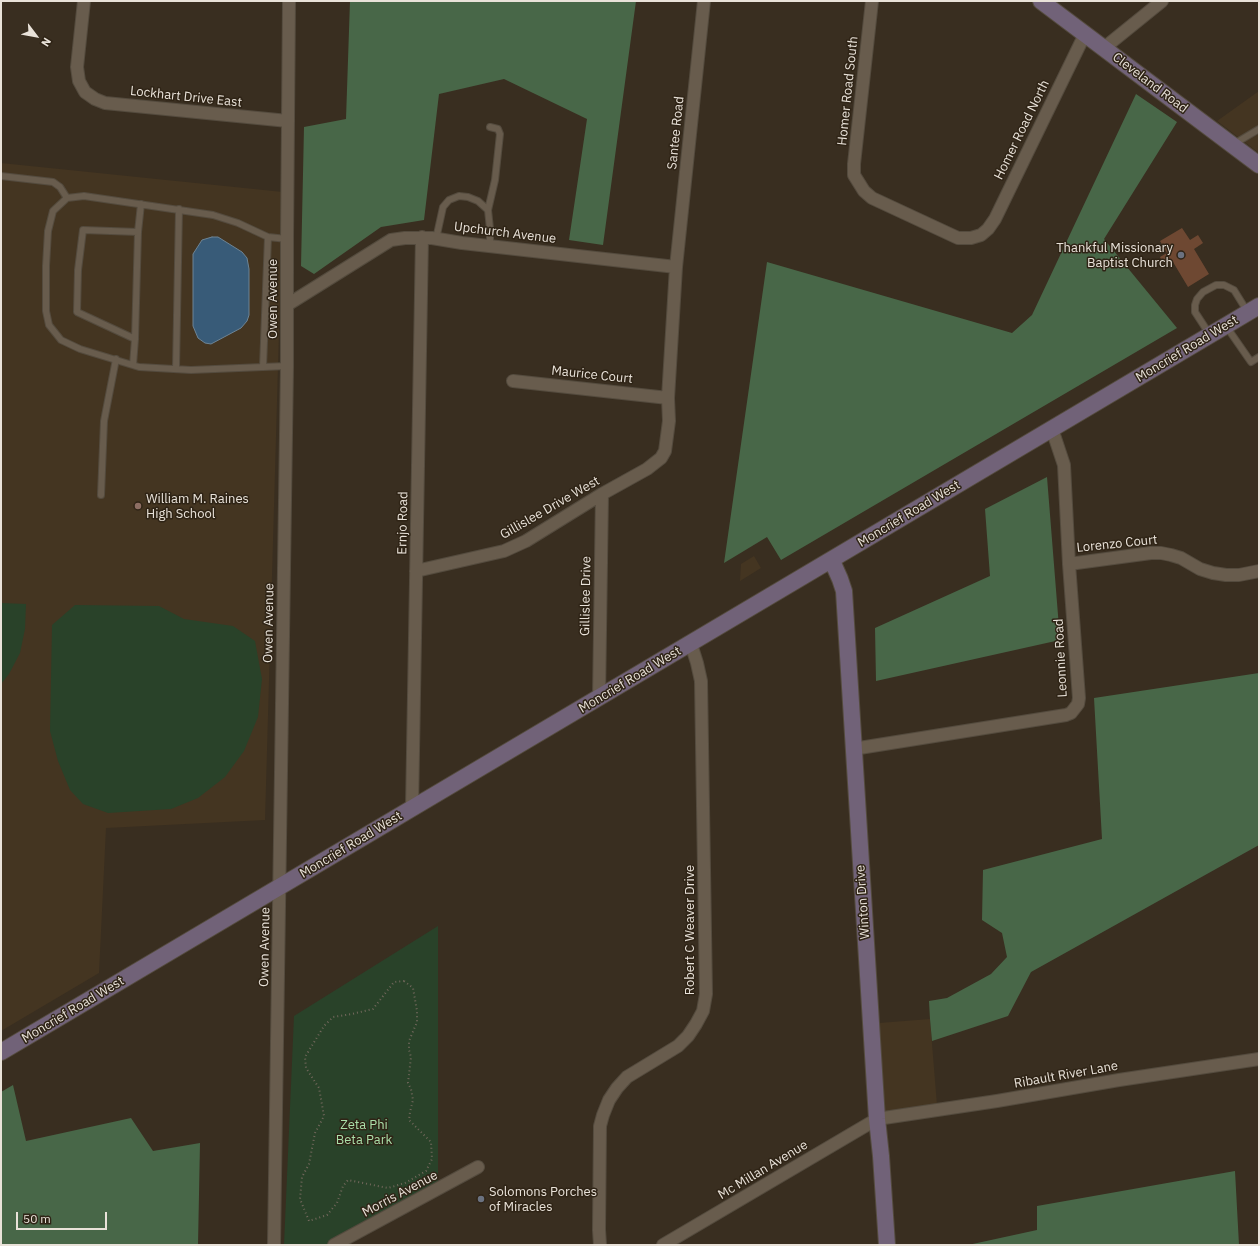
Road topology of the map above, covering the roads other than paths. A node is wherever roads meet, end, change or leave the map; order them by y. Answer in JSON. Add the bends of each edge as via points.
{"nodes":[{"id":1,"x":84,"y":1,"type":"edge"},
{"id":2,"x":289,"y":1,"type":"edge"},
{"id":3,"x":704,"y":1,"type":"edge"},
{"id":4,"x":872,"y":1,"type":"edge"},
{"id":5,"x":1041,"y":1,"type":"edge"},
{"id":6,"x":1162,"y":1,"type":"edge"},
{"id":7,"x":1085,"y":34,"type":"junction"},
{"id":8,"x":1104,"y":48,"type":"junction"},
{"id":9,"x":288,"y":121,"type":"junction"},
{"id":10,"x":490,"y":127,"type":"dead end"},
{"id":11,"x":1259,"y":129,"type":"edge"},
{"id":12,"x":1233,"y":145,"type":"junction"},
{"id":13,"x":1259,"y":165,"type":"edge"},
{"id":14,"x":1,"y":176,"type":"edge"},
{"id":15,"x":67,"y":198,"type":"junction"},
{"id":16,"x":141,"y":204,"type":"junction"},
{"id":17,"x":179,"y":209,"type":"junction"},
{"id":18,"x":488,"y":210,"type":"junction"},
{"id":19,"x":138,"y":232,"type":"junction"},
{"id":20,"x":981,"y":235,"type":"joint"},
{"id":21,"x":268,"y":237,"type":"junction"},
{"id":22,"x":422,"y":237,"type":"junction"},
{"id":23,"x":287,"y":239,"type":"junction"},
{"id":24,"x":436,"y":239,"type":"junction"},
{"id":25,"x":490,"y":246,"type":"junction"},
{"id":26,"x":676,"y":268,"type":"junction"},
{"id":27,"x":287,"y":305,"type":"junction"},
{"id":28,"x":1254,"y":309,"type":"edge"},
{"id":29,"x":1226,"y":326,"type":"junction"},
{"id":30,"x":1210,"y":336,"type":"junction"},
{"id":31,"x":135,"y":339,"type":"junction"},
{"id":32,"x":1259,"y":357,"type":"edge"},
{"id":33,"x":116,"y":360,"type":"junction"},
{"id":34,"x":133,"y":365,"type":"junction"},
{"id":35,"x":287,"y":366,"type":"junction"},
{"id":36,"x":263,"y":367,"type":"junction"},
{"id":37,"x":176,"y":369,"type":"junction"},
{"id":38,"x":513,"y":381,"type":"dead end"},
{"id":39,"x":668,"y":398,"type":"junction"},
{"id":40,"x":1052,"y":429,"type":"junction"},
{"id":41,"x":602,"y":494,"type":"junction"},
{"id":42,"x":101,"y":495,"type":"dead end"},
{"id":43,"x":832,"y":561,"type":"junction"},
{"id":44,"x":1069,"y":564,"type":"junction"},
{"id":45,"x":416,"y":571,"type":"junction"},
{"id":46,"x":1259,"y":571,"type":"edge"},
{"id":47,"x":691,"y":644,"type":"junction"},
{"id":48,"x":599,"y":699,"type":"junction"},
{"id":49,"x":853,"y":749,"type":"junction"},
{"id":50,"x":412,"y":809,"type":"junction"},
{"id":51,"x":279,"y":887,"type":"junction"},
{"id":52,"x":1,"y":1052,"type":"edge"},
{"id":53,"x":1259,"y":1059,"type":"edge"},
{"id":54,"x":877,"y":1119,"type":"junction"},
{"id":55,"x":478,"y":1168,"type":"dead end"},
{"id":56,"x":274,"y":1245,"type":"edge"},
{"id":57,"x":334,"y":1245,"type":"edge"},
{"id":58,"x":600,"y":1245,"type":"edge"},
{"id":59,"x":663,"y":1245,"type":"edge"},
{"id":60,"x":887,"y":1245,"type":"edge"}],
"edges":[{"from":1,"to":9,"type":"street","name":"Lockhart Drive East","via":[[77,67],[79,81],[85,92],[96,99],[105,103]]},
{"from":2,"to":9,"type":"street","name":"Owen Avenue"},
{"from":3,"to":26,"type":"street","name":"Santee Road"},
{"from":4,"to":20,"type":"street","name":"Homer Road South","via":[[854,164],[854,175],[858,184],[872,198],[958,238]]},
{"from":5,"to":7,"type":"main road","name":"Cleveland Road"},
{"from":6,"to":8,"type":"street"},
{"from":7,"to":8,"type":"main road","name":"Cleveland Road"},
{"from":7,"to":20,"type":"street","name":"Homer Road North","via":[[995,220]]},
{"from":8,"to":12,"type":"main road","name":"Cleveland Road"},
{"from":9,"to":23,"type":"street","name":"Owen Avenue"},
{"from":10,"to":18,"type":"lane","via":[[498,129],[500,134],[495,180]]},
{"from":11,"to":12,"type":"lane"},
{"from":12,"to":13,"type":"main road","name":"Cleveland Road"},
{"from":14,"to":15,"type":"lane","via":[[53,182]]},
{"from":15,"to":16,"type":"lane","via":[[84,196]]},
{"from":15,"to":33,"type":"lane","via":[[53,211],[48,231],[46,311],[49,325],[61,340]]},
{"from":16,"to":17,"type":"lane"},
{"from":16,"to":19,"type":"lane"},
{"from":17,"to":21,"type":"lane","via":[[219,217]]},
{"from":17,"to":37,"type":"lane"},
{"from":18,"to":24,"type":"lane","via":[[468,197],[459,196],[449,200],[443,207]]},
{"from":18,"to":25,"type":"lane"},
{"from":19,"to":31,"type":"lane"},
{"from":19,"to":31,"type":"lane","via":[[83,230],[78,270],[77,312]]},
{"from":21,"to":23,"type":"lane"},
{"from":21,"to":36,"type":"lane"},
{"from":22,"to":24,"type":"street","name":"Upchurch Avenue"},
{"from":22,"to":27,"type":"street","name":"Upchurch Avenue","via":[[391,240]]},
{"from":22,"to":45,"type":"street","name":"Ernjo Road"},
{"from":23,"to":27,"type":"street","name":"Owen Avenue"},
{"from":24,"to":25,"type":"street","name":"Upchurch Avenue"},
{"from":25,"to":26,"type":"street","name":"Upchurch Avenue"},
{"from":26,"to":39,"type":"street"},
{"from":27,"to":35,"type":"street","name":"Owen Avenue"},
{"from":28,"to":29,"type":"main road","name":"Moncrief Road West"},
{"from":28,"to":30,"type":"lane","via":[[1234,290],[1224,285],[1216,285],[1203,292],[1197,299],[1195,312]]},
{"from":29,"to":30,"type":"main road","name":"Moncrief Road West"},
{"from":29,"to":32,"type":"lane","via":[[1251,362]]},
{"from":30,"to":40,"type":"main road","name":"Moncrief Road West"},
{"from":31,"to":34,"type":"lane"},
{"from":33,"to":34,"type":"lane"},
{"from":33,"to":42,"type":"lane","via":[[104,421]]},
{"from":34,"to":37,"type":"lane"},
{"from":35,"to":36,"type":"lane"},
{"from":35,"to":51,"type":"street","name":"Owen Avenue"},
{"from":36,"to":37,"type":"lane"},
{"from":38,"to":39,"type":"street","name":"Maurice Court"},
{"from":39,"to":41,"type":"street","name":"Gillislee Drive West","via":[[669,421],[665,451],[661,458],[647,469]]},
{"from":40,"to":43,"type":"main road","name":"Moncrief Road West"},
{"from":40,"to":44,"type":"street","name":"Leonnie Road","via":[[1064,465]]},
{"from":41,"to":45,"type":"street","name":"Gillislee Drive West","via":[[526,541],[504,551]]},
{"from":41,"to":48,"type":"street","name":"Gillislee Drive"},
{"from":43,"to":47,"type":"main road","name":"Moncrief Road West"},
{"from":43,"to":49,"type":"main road","name":"Winton Drive","via":[[844,591]]},
{"from":44,"to":46,"type":"street","name":"Lorenzo Court","via":[[1161,553],[1181,558],[1212,573],[1239,575]]},
{"from":44,"to":49,"type":"street","name":"Leonnie Road","via":[[1079,698],[1071,713]]},
{"from":45,"to":50,"type":"street","name":"Ernjo Road"},
{"from":47,"to":48,"type":"main road","name":"Moncrief Road West"},
{"from":47,"to":58,"type":"street","name":"Robert C Weaver Drive","via":[[701,681],[706,994],[702,1011],[688,1036],[678,1046],[627,1077],[609,1100],[602,1115]]},
{"from":48,"to":50,"type":"main road","name":"Moncrief Road West"},
{"from":49,"to":54,"type":"main road","name":"Winton Drive"},
{"from":50,"to":51,"type":"main road","name":"Moncrief Road West"},
{"from":51,"to":52,"type":"main road","name":"Moncrief Road West"},
{"from":51,"to":56,"type":"street","name":"Owen Avenue"},
{"from":53,"to":54,"type":"street","name":"Ribault River Lane"},
{"from":54,"to":59,"type":"street","name":"Mc Millan Avenue"},
{"from":54,"to":60,"type":"main road","name":"Winton Drive"},
{"from":55,"to":57,"type":"street","name":"Morris Avenue"}]}
